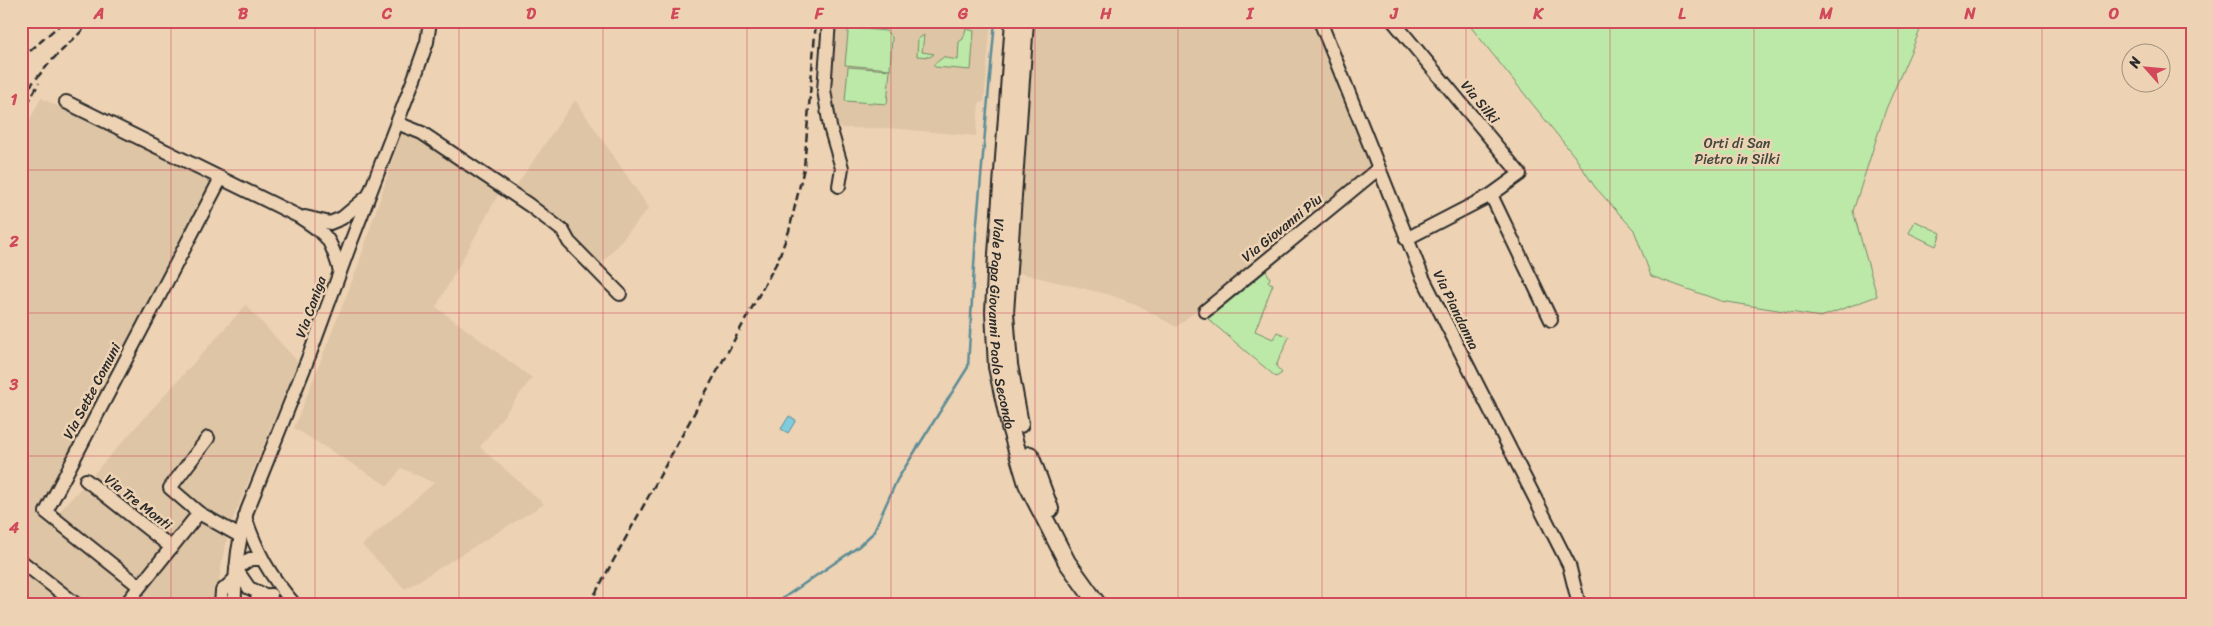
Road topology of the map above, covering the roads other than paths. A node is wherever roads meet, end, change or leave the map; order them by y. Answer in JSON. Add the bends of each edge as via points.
{"nodes":[{"id":1,"x":430,"y":21,"type":"edge"},
{"id":2,"x":829,"y":21,"type":"edge"},
{"id":3,"x":1014,"y":21,"type":"edge"},
{"id":4,"x":1026,"y":21,"type":"edge"},
{"id":5,"x":1393,"y":21,"type":"edge"},
{"id":6,"x":1324,"y":23,"type":"edge"},
{"id":7,"x":66,"y":102,"type":"dead end"},
{"id":8,"x":397,"y":123,"type":"junction"},
{"id":9,"x":1378,"y":169,"type":"junction"},
{"id":10,"x":221,"y":178,"type":"junction"},
{"id":11,"x":839,"y":186,"type":"dead end"},
{"id":12,"x":1491,"y":195,"type":"junction"},
{"id":13,"x":368,"y":196,"type":"junction"},
{"id":14,"x":298,"y":216,"type":"junction"},
{"id":15,"x":334,"y":222,"type":"junction"},
{"id":16,"x":352,"y":238,"type":"junction"},
{"id":17,"x":1406,"y":239,"type":"junction"},
{"id":18,"x":330,"y":240,"type":"junction"},
{"id":19,"x":340,"y":271,"type":"junction"},
{"id":20,"x":620,"y":294,"type":"dead end"},
{"id":21,"x":1205,"y":311,"type":"dead end"},
{"id":22,"x":1551,"y":320,"type":"dead end"},
{"id":23,"x":208,"y":438,"type":"dead end"},
{"id":24,"x":86,"y":480,"type":"dead end"},
{"id":25,"x":199,"y":513,"type":"junction"},
{"id":26,"x":245,"y":517,"type":"junction"},
{"id":27,"x":240,"y":536,"type":"junction"},
{"id":28,"x":171,"y":547,"type":"junction"},
{"id":29,"x":261,"y":559,"type":"junction"},
{"id":30,"x":21,"y":561,"type":"edge"},
{"id":31,"x":236,"y":574,"type":"junction"},
{"id":32,"x":140,"y":586,"type":"junction"},
{"id":33,"x":265,"y":595,"type":"junction"},
{"id":34,"x":294,"y":602,"type":"edge"},
{"id":35,"x":77,"y":605,"type":"edge"},
{"id":36,"x":125,"y":605,"type":"edge"},
{"id":37,"x":221,"y":605,"type":"edge"},
{"id":38,"x":235,"y":605,"type":"edge"},
{"id":39,"x":254,"y":605,"type":"edge"},
{"id":40,"x":1098,"y":605,"type":"edge"},
{"id":41,"x":1108,"y":605,"type":"edge"},
{"id":42,"x":1579,"y":605,"type":"edge"}],
"edges":[{"from":1,"to":8,"type":"street","name":"Via Caniga","via":[[427,42]]},
{"from":2,"to":11,"type":"street","via":[[824,90],[842,168]]},
{"from":3,"to":40,"type":"main road","name":"Viale Papa Giovanni Paolo Secondo","via":[[996,254],[994,312],[997,367],[1027,484],[1067,562]]},
{"from":4,"to":41,"type":"main road","name":"Viale Papa Giovanni Paolo Secondo","via":[[1005,313],[1009,365],[1021,425],[1054,518],[1082,568]]},
{"from":5,"to":12,"type":"street","name":"Via Silki","via":[[1520,174]]},
{"from":6,"to":9,"type":"street","name":"Via Piandanna"},
{"from":7,"to":10,"type":"street"},
{"from":8,"to":13,"type":"street","name":"Via Caniga"},
{"from":8,"to":20,"type":"street","via":[[422,133],[550,221]]},
{"from":9,"to":17,"type":"street","name":"Via Piandanna"},
{"from":9,"to":21,"type":"street","name":"Via Giovanni Piu"},
{"from":10,"to":14,"type":"street"},
{"from":10,"to":32,"type":"street","name":"Via Sette Comuni","via":[[46,512]]},
{"from":12,"to":17,"type":"street","name":"Via Silki"},
{"from":12,"to":22,"type":"street"},
{"from":13,"to":15,"type":"street"},
{"from":13,"to":16,"type":"street","name":"Via Caniga"},
{"from":14,"to":15,"type":"street"},
{"from":14,"to":18,"type":"street"},
{"from":15,"to":16,"type":"street"},
{"from":16,"to":18,"type":"street"},
{"from":16,"to":19,"type":"street","name":"Via Caniga"},
{"from":17,"to":42,"type":"street","name":"Via Piandanna","via":[[1422,278],[1569,565]]},
{"from":18,"to":19,"type":"street"},
{"from":19,"to":26,"type":"street","name":"Via Caniga"},
{"from":23,"to":25,"type":"street","via":[[170,488]]},
{"from":24,"to":28,"type":"street","name":"Via Tre Monti"},
{"from":25,"to":27,"type":"street"},
{"from":25,"to":28,"type":"street"},
{"from":26,"to":27,"type":"street","name":"Via Caniga"},
{"from":26,"to":29,"type":"street"},
{"from":27,"to":31,"type":"street","name":"Via Caniga"},
{"from":28,"to":32,"type":"street"},
{"from":29,"to":31,"type":"street","via":[[250,559]]},
{"from":29,"to":34,"type":"street"},
{"from":30,"to":35,"type":"street"},
{"from":31,"to":33,"type":"street","via":[[249,588]]},
{"from":31,"to":37,"type":"street","via":[[222,591]]},
{"from":31,"to":38,"type":"street","name":"Via Caniga"},
{"from":32,"to":36,"type":"street"},
{"from":33,"to":34,"type":"street"},
{"from":33,"to":39,"type":"street","via":[[259,596]]}]}
